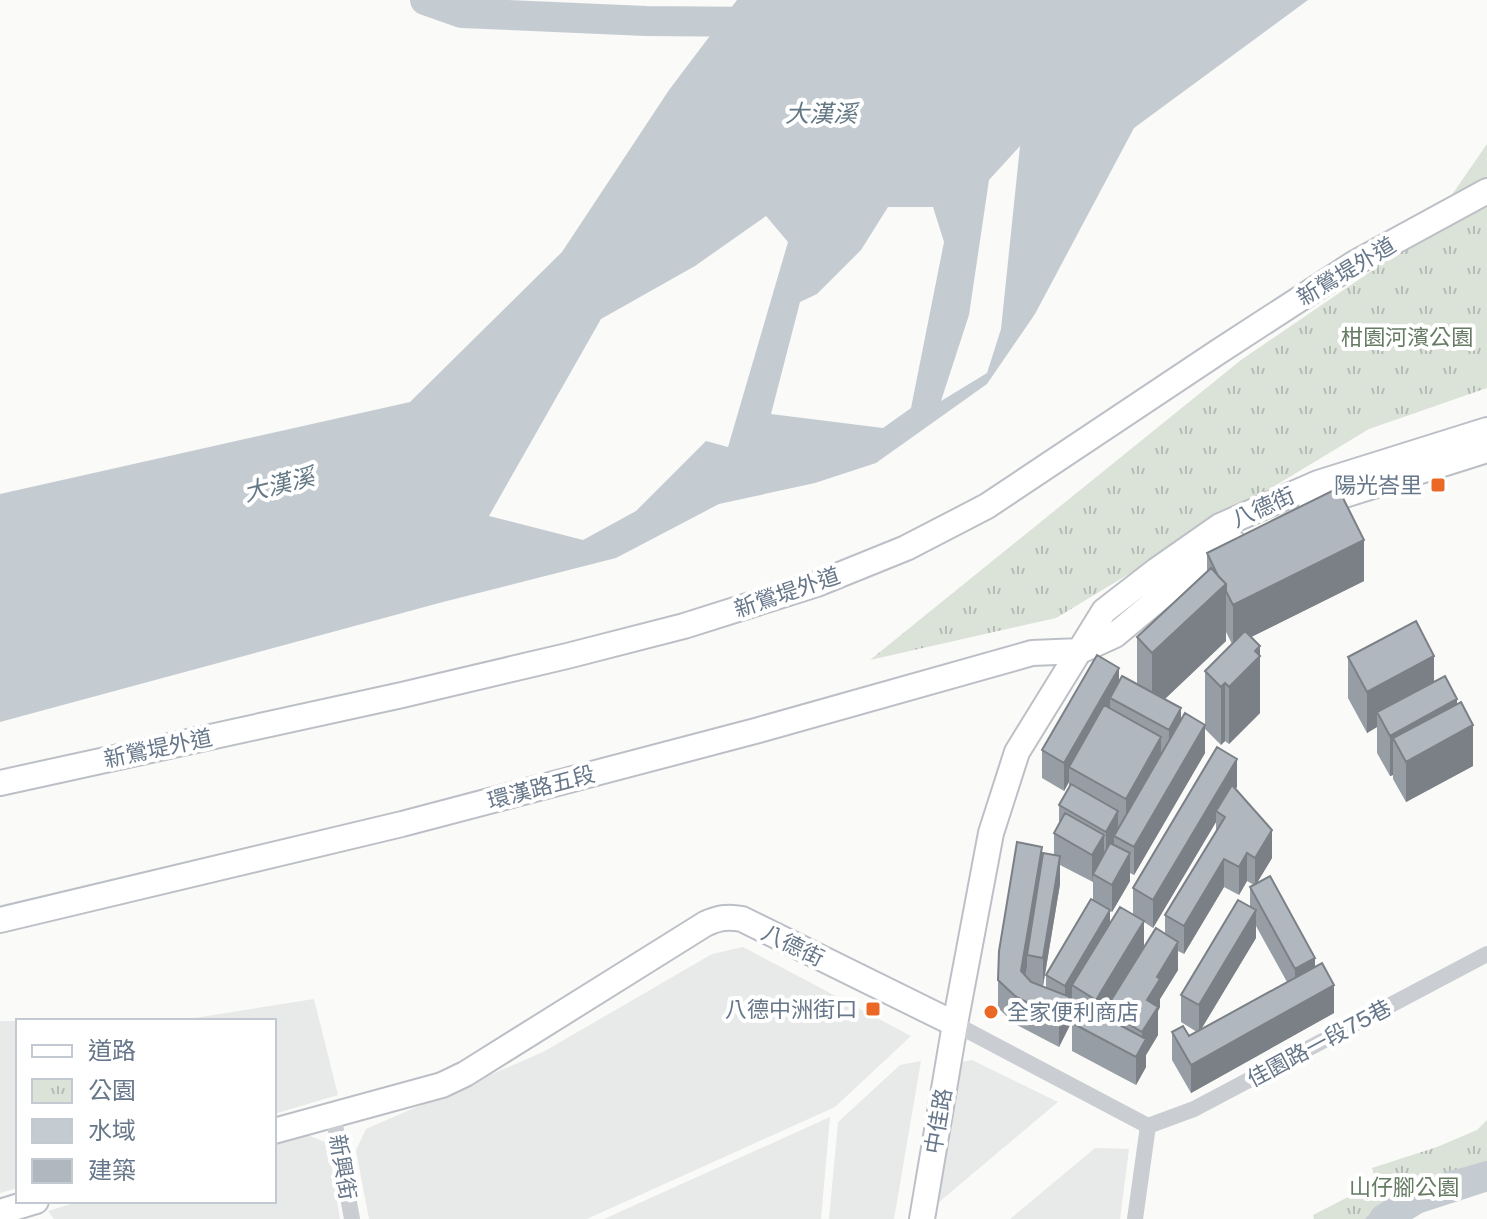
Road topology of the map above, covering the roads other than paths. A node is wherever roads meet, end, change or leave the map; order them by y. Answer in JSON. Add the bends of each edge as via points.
{"nodes":[{"id":1,"x":1487,"y":191,"type":"edge"},
{"id":2,"x":1487,"y":413,"type":"edge"},
{"id":3,"x":1487,"y":430,"type":"edge"},
{"id":4,"x":1487,"y":450,"type":"edge"},
{"id":5,"x":1220,"y":526,"type":"junction"},
{"id":6,"x":1080,"y":651,"type":"junction"},
{"id":7,"x":0,"y":783,"type":"edge"},
{"id":8,"x":0,"y":920,"type":"edge"},
{"id":9,"x":1487,"y":954,"type":"edge"},
{"id":10,"x":955,"y":1024,"type":"junction"},
{"id":11,"x":333,"y":1114,"type":"junction"},
{"id":12,"x":1148,"y":1126,"type":"junction"},
{"id":13,"x":276,"y":1130,"type":"edge"},
{"id":14,"x":29,"y":1203,"type":"edge"},
{"id":15,"x":0,"y":1212,"type":"edge"},
{"id":16,"x":352,"y":1219,"type":"edge"},
{"id":17,"x":922,"y":1219,"type":"edge"},
{"id":18,"x":1135,"y":1219,"type":"edge"}],
"edges":[{"from":1,"to":7,"type":"street","name":"新鶯堤外道","via":[[1355,263],[987,506],[832,578],[684,626],[567,656]]},
{"from":2,"to":5,"type":"street","via":[[1276,486]]},
{"from":3,"to":5,"type":"street","name":"八德街","via":[[1318,483]]},
{"from":4,"to":6,"type":"street","name":"八德街","via":[[1338,497],[1234,541],[1115,635]]},
{"from":5,"to":6,"type":"street","name":"八德街","via":[[1104,611]]},
{"from":6,"to":8,"type":"street","name":"環漢路五段","via":[[1032,653],[402,824]]},
{"from":6,"to":10,"type":"street","name":"八德街","via":[[1017,752],[991,833]]},
{"from":9,"to":12,"type":"street","name":"佳園路一段75巷","via":[[1194,1109]]},
{"from":10,"to":11,"type":"street","name":"八德街","via":[[742,919],[718,918],[465,1074]]},
{"from":10,"to":12,"type":"street"},
{"from":10,"to":17,"type":"street","name":"中佳路"},
{"from":11,"to":13,"type":"street","name":"八德街"},
{"from":11,"to":16,"type":"street","name":"新興街"},
{"from":12,"to":18,"type":"street"},
{"from":14,"to":15,"type":"street"}]}
